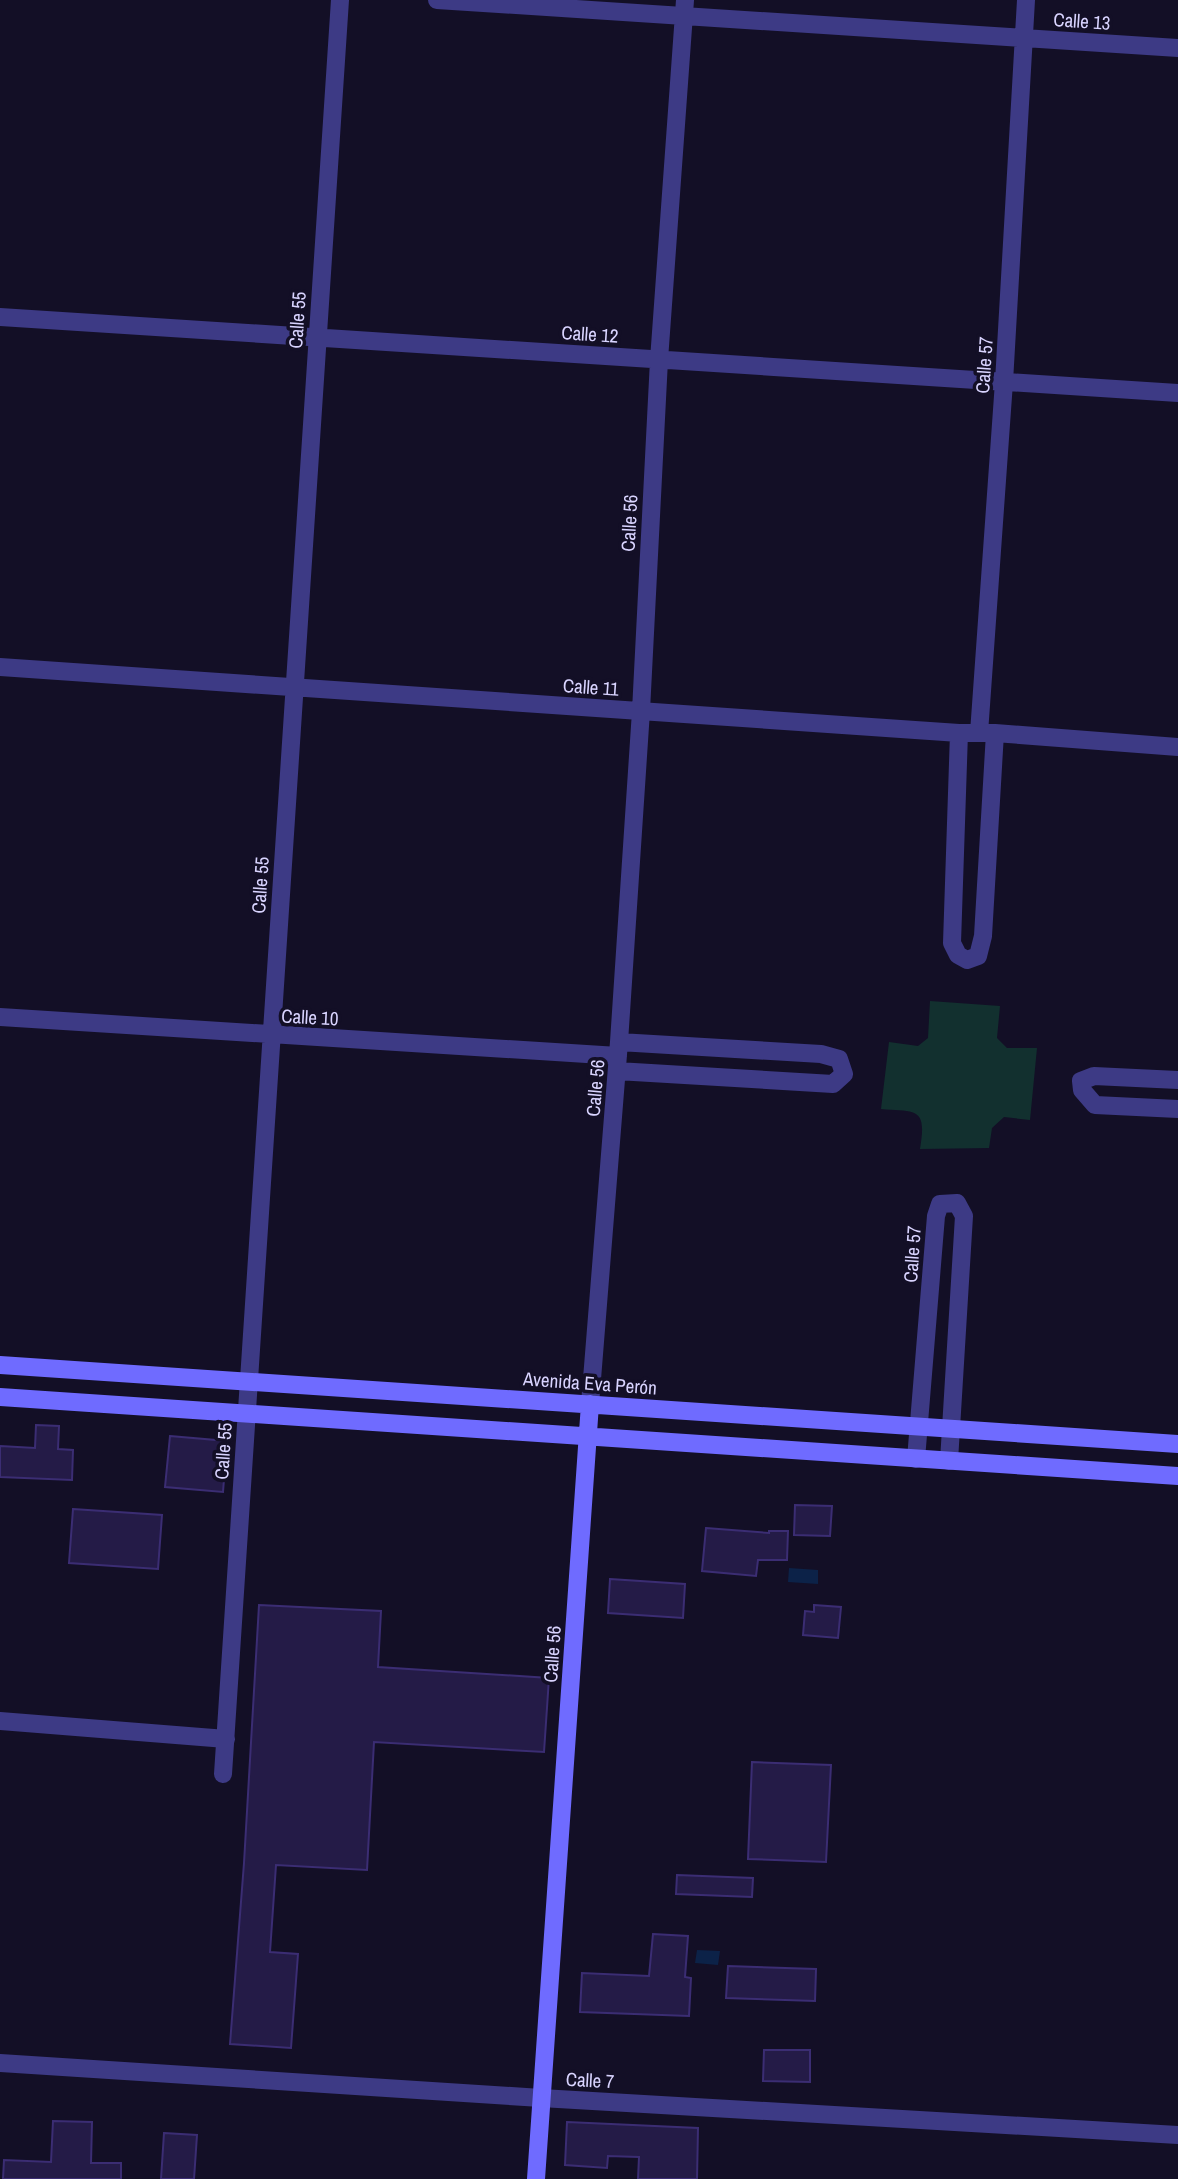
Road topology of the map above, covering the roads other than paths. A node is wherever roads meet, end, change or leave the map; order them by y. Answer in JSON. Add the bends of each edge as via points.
{"nodes":[{"id":1,"x":340,"y":0,"type":"edge"},
{"id":2,"x":438,"y":0,"type":"edge"},
{"id":3,"x":1026,"y":0,"type":"edge"},
{"id":4,"x":684,"y":8,"type":"edge"},
{"id":5,"x":1024,"y":38,"type":"junction"},
{"id":6,"x":1178,"y":48,"type":"edge"},
{"id":7,"x":0,"y":317,"type":"edge"},
{"id":8,"x":317,"y":338,"type":"junction"},
{"id":9,"x":659,"y":360,"type":"junction"},
{"id":10,"x":1004,"y":382,"type":"junction"},
{"id":11,"x":1178,"y":393,"type":"edge"},
{"id":12,"x":0,"y":667,"type":"edge"},
{"id":13,"x":294,"y":686,"type":"junction"},
{"id":14,"x":641,"y":711,"type":"junction"},
{"id":15,"x":959,"y":733,"type":"junction"},
{"id":16,"x":987,"y":733,"type":"junction"},
{"id":17,"x":1178,"y":747,"type":"edge"},
{"id":18,"x":0,"y":1017,"type":"edge"},
{"id":19,"x":272,"y":1036,"type":"junction"},
{"id":20,"x":618,"y":1056,"type":"junction"},
{"id":21,"x":1178,"y":1080,"type":"edge"},
{"id":22,"x":1178,"y":1109,"type":"edge"},
{"id":23,"x":0,"y":1365,"type":"edge"},
{"id":24,"x":249,"y":1381,"type":"junction"},
{"id":25,"x":0,"y":1397,"type":"edge"},
{"id":26,"x":590,"y":1404,"type":"junction"},
{"id":27,"x":247,"y":1414,"type":"junction"},
{"id":28,"x":920,"y":1426,"type":"junction"},
{"id":29,"x":950,"y":1429,"type":"junction"},
{"id":30,"x":589,"y":1437,"type":"junction"},
{"id":31,"x":1178,"y":1444,"type":"edge"},
{"id":32,"x":916,"y":1459,"type":"junction"},
{"id":33,"x":949,"y":1461,"type":"junction"},
{"id":34,"x":1178,"y":1476,"type":"edge"},
{"id":35,"x":0,"y":1721,"type":"edge"},
{"id":36,"x":226,"y":1739,"type":"junction"},
{"id":37,"x":223,"y":1774,"type":"dead end"},
{"id":38,"x":0,"y":2063,"type":"edge"},
{"id":39,"x":541,"y":2098,"type":"junction"},
{"id":40,"x":1178,"y":2135,"type":"edge"},
{"id":41,"x":536,"y":2179,"type":"edge"}],
"edges":[{"from":1,"to":8,"type":"street","name":"Calle 55"},
{"from":2,"to":4,"type":"street","name":"Calle 13"},
{"from":3,"to":5,"type":"street","name":"Calle 57"},
{"from":4,"to":5,"type":"street","name":"Calle 13"},
{"from":4,"to":9,"type":"street","name":"Calle 56"},
{"from":5,"to":6,"type":"street","name":"Calle 13"},
{"from":5,"to":10,"type":"street","name":"Calle 57"},
{"from":7,"to":8,"type":"street","name":"Calle 12"},
{"from":8,"to":9,"type":"street","name":"Calle 12"},
{"from":8,"to":13,"type":"street","name":"Calle 55"},
{"from":9,"to":10,"type":"street","name":"Calle 12"},
{"from":9,"to":14,"type":"street","name":"Calle 56"},
{"from":10,"to":11,"type":"street","name":"Calle 12"},
{"from":10,"to":16,"type":"street","name":"Calle 57"},
{"from":12,"to":13,"type":"street","name":"Calle 11"},
{"from":13,"to":14,"type":"street","name":"Calle 11"},
{"from":13,"to":19,"type":"street","name":"Calle 55"},
{"from":14,"to":15,"type":"street","name":"Calle 11"},
{"from":14,"to":20,"type":"street","name":"Calle 56"},
{"from":15,"to":16,"type":"street","name":"Calle 11"},
{"from":15,"to":16,"type":"street","name":"Calle 57","via":[[952,943],[967,960],[978,956],[983,936]]},
{"from":16,"to":17,"type":"street","name":"Calle 11"},
{"from":18,"to":19,"type":"street","name":"Calle 10"},
{"from":19,"to":20,"type":"street","name":"Calle 10"},
{"from":19,"to":24,"type":"street","name":"Calle 55"},
{"from":20,"to":20,"type":"street","name":"Calle 10","via":[[833,1084],[844,1074],[839,1059],[821,1054]]},
{"from":20,"to":26,"type":"street","name":"Calle 56"},
{"from":21,"to":22,"type":"street","via":[[1094,1076],[1081,1081],[1082,1090],[1095,1105]]},
{"from":23,"to":24,"type":"main road","name":"Avenida Eva Perón"},
{"from":24,"to":26,"type":"main road","name":"Avenida Eva Perón"},
{"from":24,"to":27,"type":"street","name":"Calle 55"},
{"from":25,"to":27,"type":"main road"},
{"from":26,"to":28,"type":"main road","name":"Avenida Eva Perón"},
{"from":26,"to":30,"type":"main road","name":"Calle 56"},
{"from":27,"to":30,"type":"main road"},
{"from":27,"to":36,"type":"street","name":"Calle 55"},
{"from":28,"to":29,"type":"main road","name":"Avenida Eva Perón"},
{"from":28,"to":29,"type":"street","name":"Calle 57","via":[[936,1216],[940,1204],[957,1203],[964,1216]]},
{"from":28,"to":32,"type":"street","name":"Calle 57"},
{"from":29,"to":31,"type":"main road","name":"Avenida Eva Perón"},
{"from":29,"to":33,"type":"street","name":"Calle 57"},
{"from":30,"to":32,"type":"main road"},
{"from":30,"to":39,"type":"main road","name":"Calle 56"},
{"from":32,"to":33,"type":"main road"},
{"from":33,"to":34,"type":"main road"},
{"from":35,"to":36,"type":"street"},
{"from":36,"to":37,"type":"street","name":"Calle 55"},
{"from":38,"to":39,"type":"street","name":"Calle 7"},
{"from":39,"to":40,"type":"street","name":"Calle 7"},
{"from":39,"to":41,"type":"main road","name":"Calle 56"}]}
